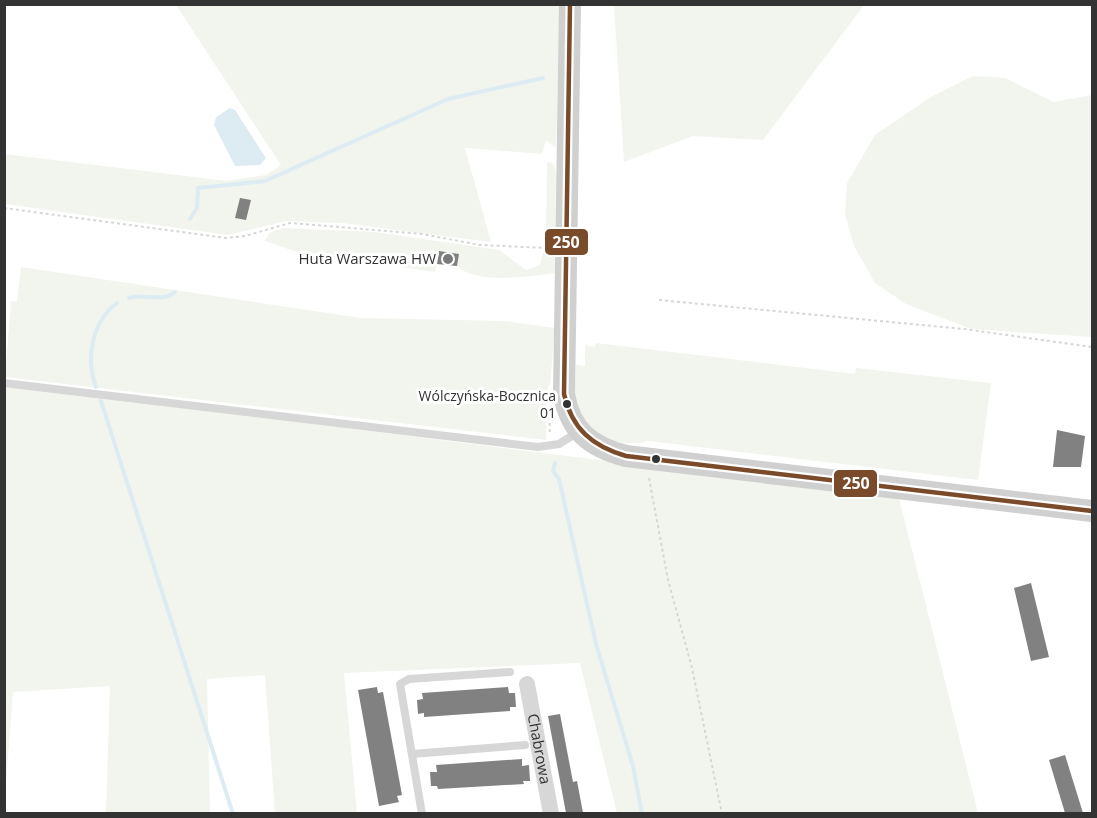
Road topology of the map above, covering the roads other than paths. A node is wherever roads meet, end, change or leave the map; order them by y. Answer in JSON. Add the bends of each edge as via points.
{"nodes":[{"id":1,"x":570,"y":4,"type":"edge"},
{"id":2,"x":4,"y":383,"type":"edge"},
{"id":3,"x":578,"y":432,"type":"junction"},
{"id":4,"x":1092,"y":510,"type":"edge"},
{"id":5,"x":510,"y":672,"type":"dead end"},
{"id":6,"x":527,"y":684,"type":"dead end"},
{"id":7,"x":525,"y":745,"type":"dead end"},
{"id":8,"x":412,"y":754,"type":"junction"},
{"id":9,"x":422,"y":813,"type":"edge"},
{"id":10,"x":551,"y":813,"type":"edge"}],
"edges":[{"from":1,"to":3,"type":"street","via":[[564,394]]},
{"from":2,"to":3,"type":"lane","via":[[549,446]]},
{"from":3,"to":4,"type":"street","via":[[607,451],[642,458]]},
{"from":5,"to":8,"type":"lane","via":[[404,681],[399,691]]},
{"from":6,"to":10,"type":"street","name":"Chabrowa"},
{"from":7,"to":8,"type":"lane"},
{"from":8,"to":9,"type":"lane"}]}
